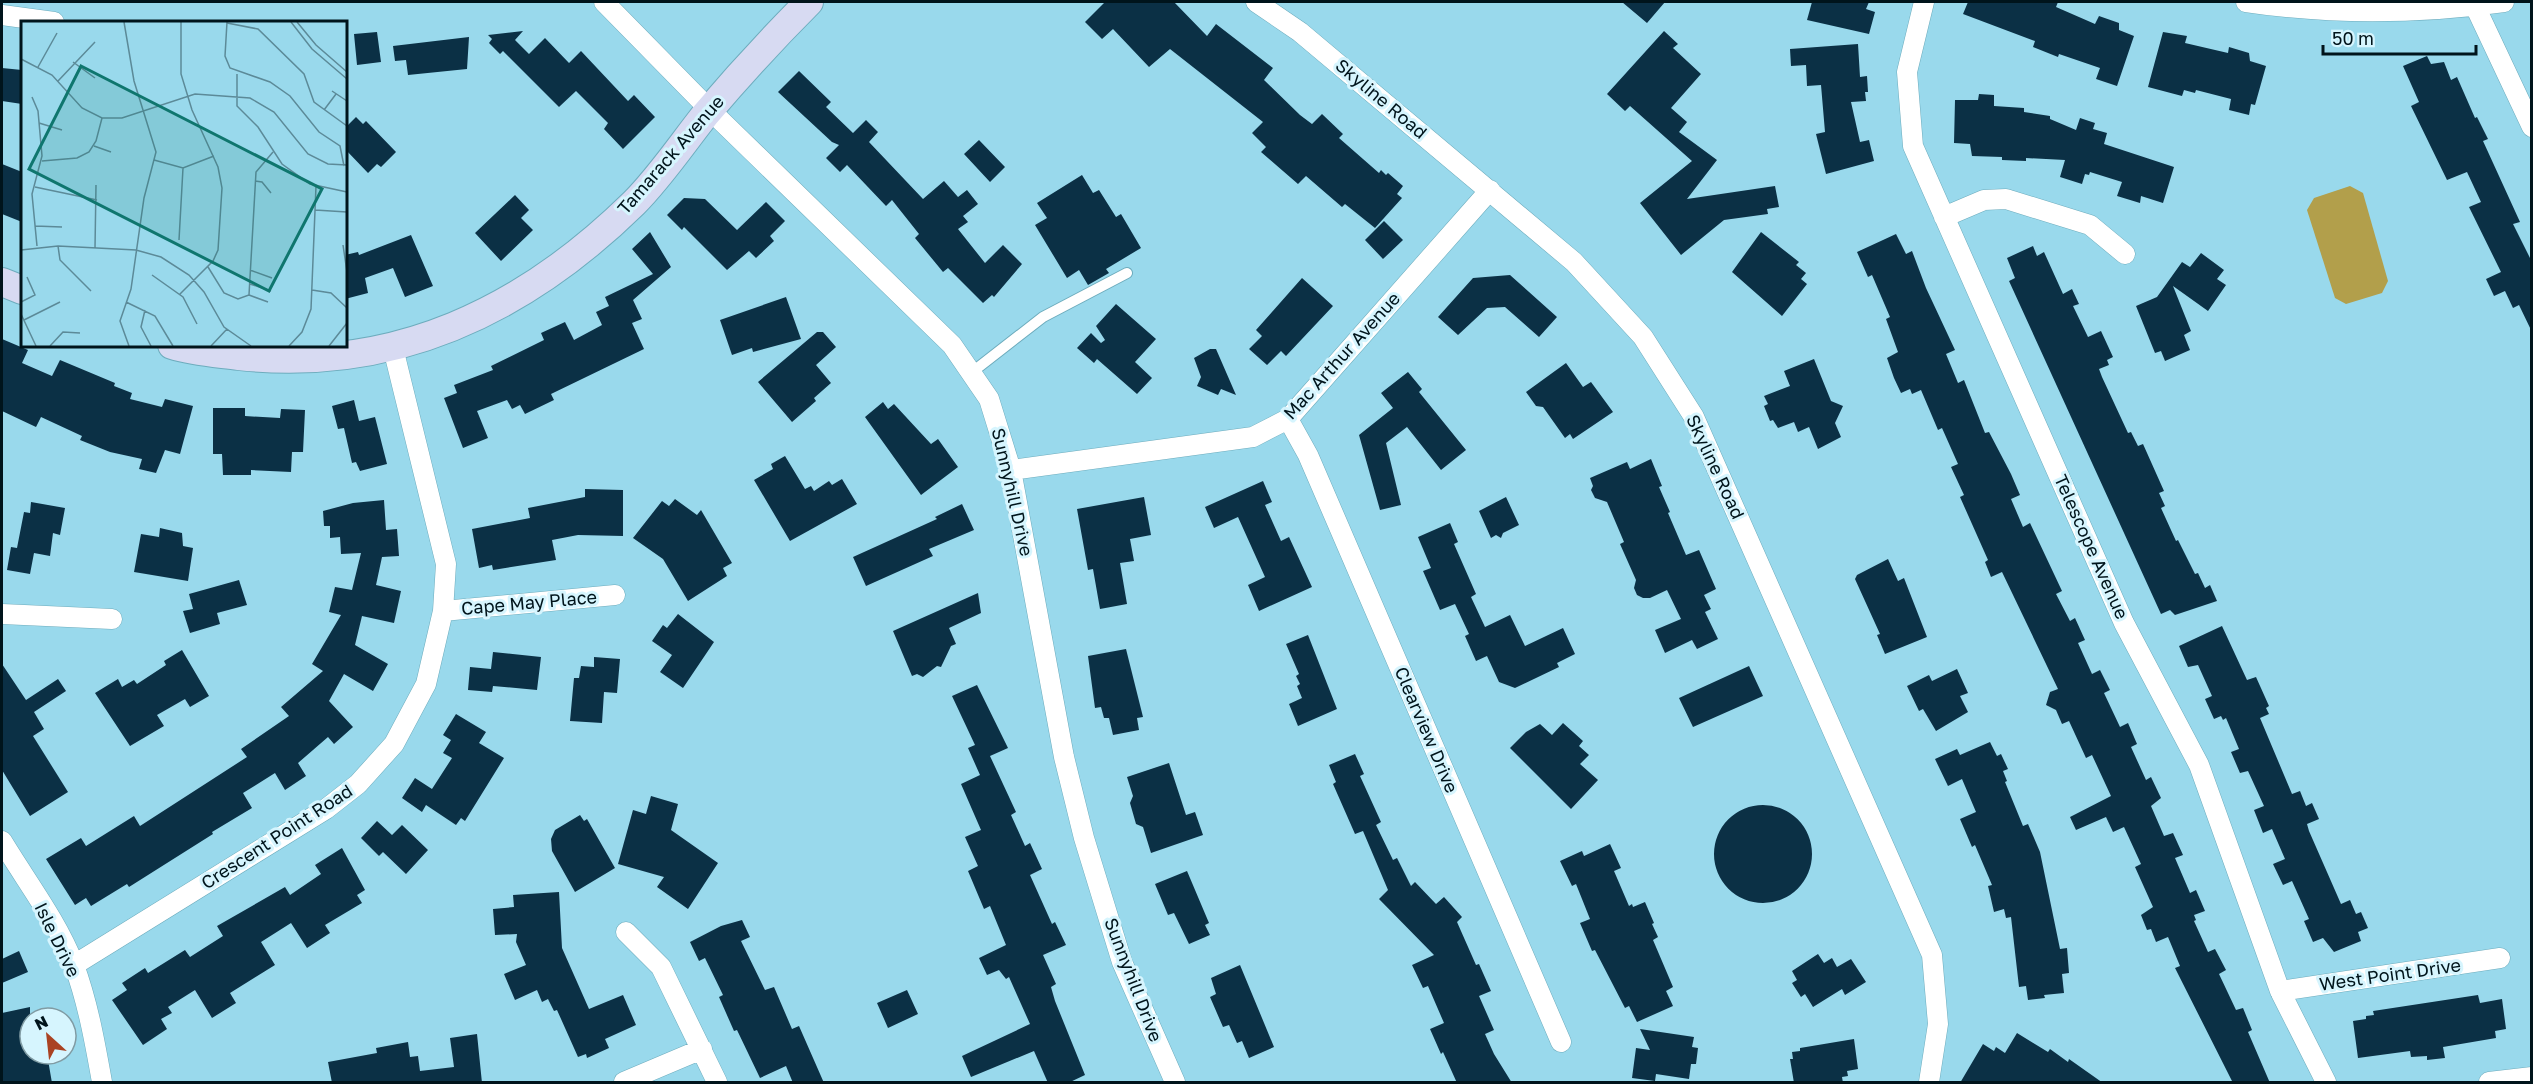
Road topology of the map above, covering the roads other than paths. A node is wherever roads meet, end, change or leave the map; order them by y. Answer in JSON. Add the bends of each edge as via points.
{"nodes":[{"id":1,"x":604,"y":2,"type":"edge"},
{"id":2,"x":809,"y":2,"type":"edge"},
{"id":3,"x":1256,"y":2,"type":"edge"},
{"id":4,"x":1924,"y":2,"type":"edge"},
{"id":5,"x":2246,"y":2,"type":"edge"},
{"id":6,"x":2504,"y":2,"type":"edge"},
{"id":7,"x":2475,"y":6,"type":"junction"},
{"id":8,"x":2,"y":15,"type":"edge"},
{"id":9,"x":47,"y":21,"type":"edge"},
{"id":10,"x":710,"y":110,"type":"junction"},
{"id":11,"x":2532,"y":126,"type":"edge"},
{"id":12,"x":1490,"y":190,"type":"junction"},
{"id":13,"x":1944,"y":217,"type":"junction"},
{"id":14,"x":2125,"y":254,"type":"dead end"},
{"id":15,"x":1127,"y":273,"type":"dead end"},
{"id":16,"x":2,"y":282,"type":"edge"},
{"id":17,"x":21,"y":290,"type":"edge"},
{"id":18,"x":175,"y":346,"type":"edge"},
{"id":19,"x":393,"y":348,"type":"junction"},
{"id":20,"x":971,"y":373,"type":"junction"},
{"id":21,"x":1288,"y":419,"type":"junction"},
{"id":22,"x":1011,"y":471,"type":"junction"},
{"id":23,"x":615,"y":595,"type":"dead end"},
{"id":24,"x":443,"y":612,"type":"junction"},
{"id":25,"x":2,"y":614,"type":"edge"},
{"id":26,"x":112,"y":619,"type":"dead end"},
{"id":27,"x":2,"y":841,"type":"edge"},
{"id":28,"x":626,"y":932,"type":"dead end"},
{"id":29,"x":2500,"y":958,"type":"dead end"},
{"id":30,"x":74,"y":965,"type":"junction"},
{"id":31,"x":2280,"y":991,"type":"junction"},
{"id":32,"x":1561,"y":1042,"type":"dead end"},
{"id":33,"x":702,"y":1049,"type":"junction"},
{"id":34,"x":2532,"y":1077,"type":"edge"},
{"id":35,"x":102,"y":1083,"type":"edge"},
{"id":36,"x":624,"y":1083,"type":"edge"},
{"id":37,"x":717,"y":1083,"type":"edge"},
{"id":38,"x":1175,"y":1083,"type":"edge"},
{"id":39,"x":1929,"y":1083,"type":"edge"},
{"id":40,"x":2326,"y":1083,"type":"edge"},
{"id":41,"x":2489,"y":1083,"type":"edge"}],
"edges":[{"from":1,"to":10,"type":"street","name":"Sunnyhill Drive"},
{"from":2,"to":10,"type":"main road","name":"Tamarack Avenue"},
{"from":3,"to":12,"type":"street","name":"Skyline Road","via":[[1300,32]]},
{"from":4,"to":13,"type":"street","name":"Telescope Avenue","via":[[1907,72],[1913,146]]},
{"from":5,"to":7,"type":"street","via":[[2338,12],[2413,12]]},
{"from":6,"to":7,"type":"street"},
{"from":7,"to":11,"type":"street"},
{"from":8,"to":9,"type":"street"},
{"from":10,"to":19,"type":"main road","name":"Tamarack Avenue","via":[[635,202],[566,263],[524,292],[442,332]]},
{"from":10,"to":20,"type":"street","name":"Sunnyhill Drive","via":[[952,345]]},
{"from":12,"to":21,"type":"street","name":"Mac Arthur Avenue"},
{"from":12,"to":39,"type":"street","name":"Skyline Road","via":[[1574,262],[1643,337],[1694,417],[1932,955],[1938,1024]]},
{"from":13,"to":14,"type":"street","via":[[1984,200],[2006,199],[2090,225]]},
{"from":13,"to":31,"type":"street","name":"Telescope Avenue","via":[[2124,623],[2199,765]]},
{"from":15,"to":20,"type":"lane","via":[[1043,317]]},
{"from":16,"to":17,"type":"main road"},
{"from":18,"to":19,"type":"main road","name":"Tamarack Avenue","via":[[284,361]]},
{"from":19,"to":24,"type":"street","name":"Crescent Point Road","via":[[446,564]]},
{"from":20,"to":22,"type":"street","name":"Sunnyhill Drive","via":[[989,399]]},
{"from":21,"to":22,"type":"street","name":"Mac Arthur Avenue","via":[[1253,437]]},
{"from":21,"to":32,"type":"street","name":"Clearview Drive","via":[[1308,455]]},
{"from":22,"to":38,"type":"street","name":"Sunnyhill Drive","via":[[1064,757],[1084,838],[1122,962]]},
{"from":23,"to":24,"type":"street","name":"Cape May Place"},
{"from":24,"to":30,"type":"street","name":"Crescent Point Road","via":[[426,684],[394,744],[358,784],[326,809]]},
{"from":25,"to":26,"type":"street"},
{"from":27,"to":30,"type":"street","name":"Isle Drive"},
{"from":28,"to":33,"type":"street","via":[[661,967]]},
{"from":29,"to":31,"type":"street","name":"West Point Drive"},
{"from":30,"to":35,"type":"street","name":"Isle Drive","via":[[93,1032]]},
{"from":31,"to":40,"type":"street","name":"Telescope Avenue"},
{"from":33,"to":36,"type":"street"},
{"from":33,"to":37,"type":"street"},
{"from":34,"to":41,"type":"street"}]}
